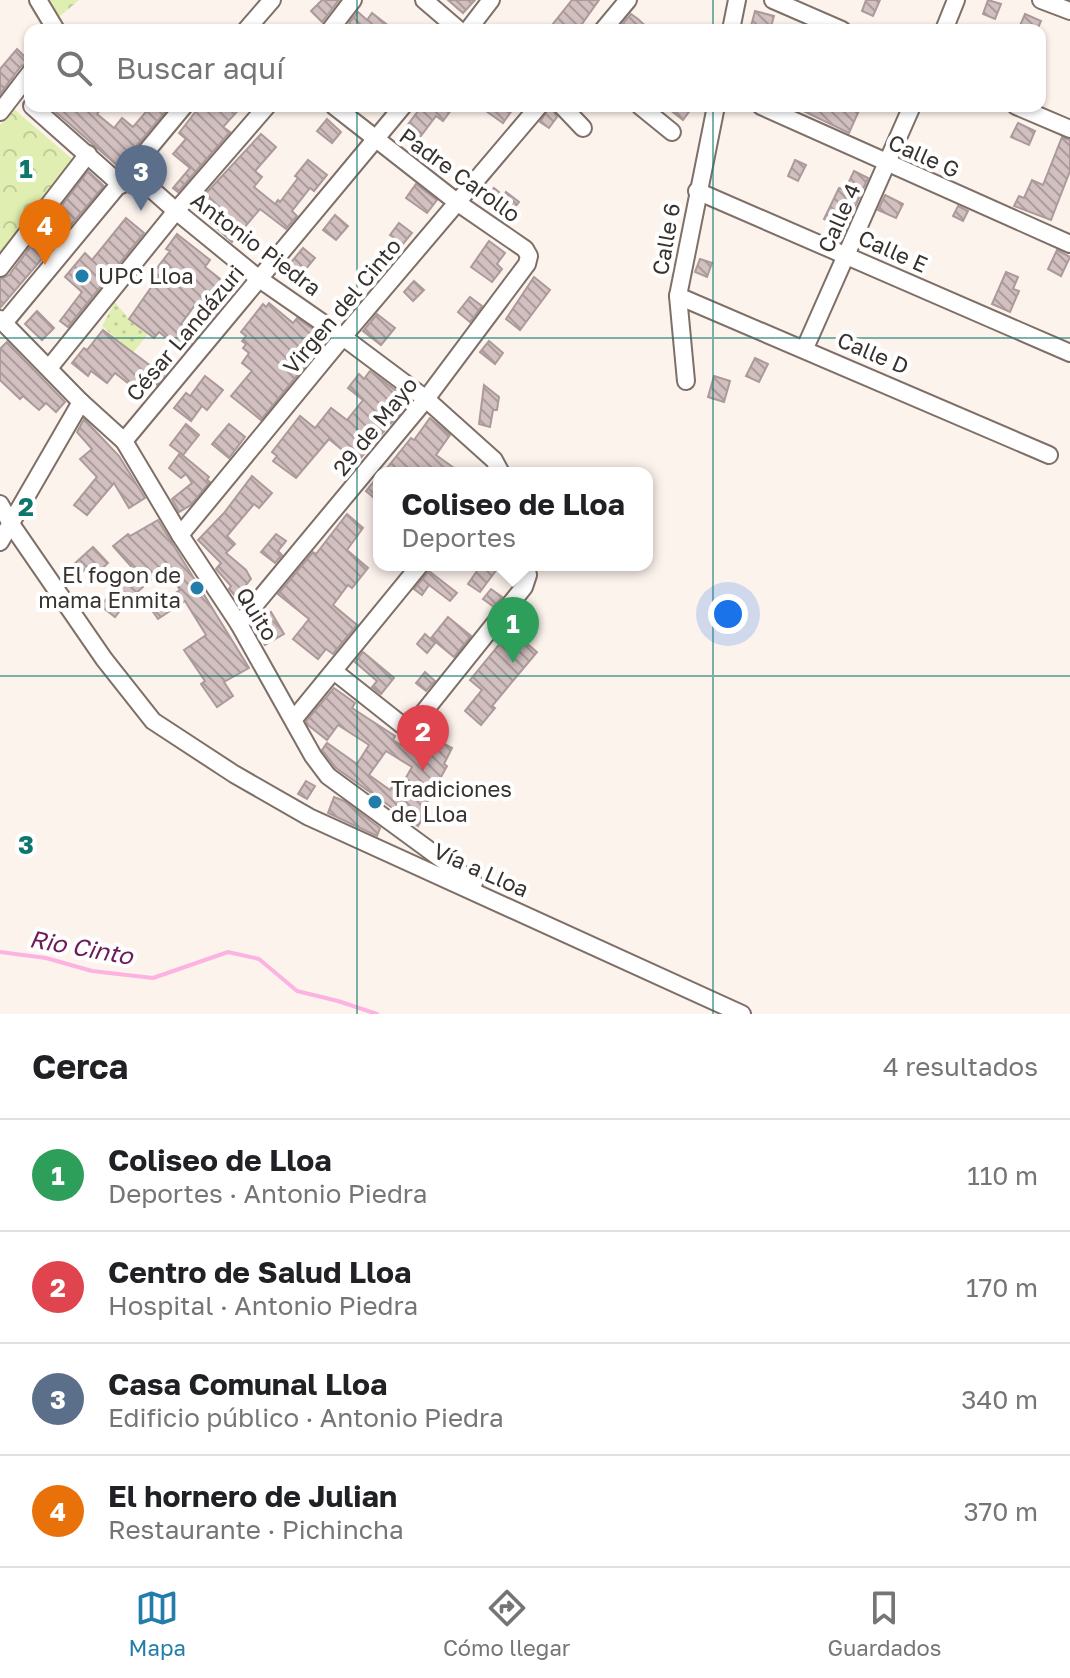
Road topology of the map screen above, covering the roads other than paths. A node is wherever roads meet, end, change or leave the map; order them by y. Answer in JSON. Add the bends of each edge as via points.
{"nodes":[{"id":1,"x":38,"y":0,"type":"edge"},
{"id":2,"x":272,"y":0,"type":"edge"},
{"id":3,"x":353,"y":0,"type":"edge"},
{"id":4,"x":424,"y":0,"type":"edge"},
{"id":5,"x":491,"y":0,"type":"edge"},
{"id":6,"x":628,"y":0,"type":"edge"},
{"id":7,"x":737,"y":0,"type":"edge"},
{"id":8,"x":773,"y":0,"type":"edge"},
{"id":9,"x":956,"y":0,"type":"edge"},
{"id":10,"x":1041,"y":0,"type":"edge"},
{"id":11,"x":1070,"y":11,"type":"edge"},
{"id":12,"x":52,"y":24,"type":"edge"},
{"id":13,"x":251,"y":24,"type":"edge"},
{"id":14,"x":335,"y":24,"type":"edge"},
{"id":15,"x":452,"y":24,"type":"edge"},
{"id":16,"x":473,"y":24,"type":"edge"},
{"id":17,"x":608,"y":24,"type":"edge"},
{"id":18,"x":732,"y":24,"type":"edge"},
{"id":19,"x":828,"y":24,"type":"edge"},
{"id":20,"x":946,"y":24,"type":"edge"},
{"id":21,"x":24,"y":81,"type":"edge"},
{"id":22,"x":15,"y":92,"type":"junction"},
{"id":23,"x":24,"y":99,"type":"edge"},
{"id":24,"x":0,"y":112,"type":"edge"},
{"id":25,"x":39,"y":112,"type":"edge"},
{"id":26,"x":179,"y":112,"type":"edge"},
{"id":27,"x":262,"y":112,"type":"edge"},
{"id":28,"x":341,"y":112,"type":"edge"},
{"id":29,"x":398,"y":112,"type":"edge"},
{"id":30,"x":534,"y":112,"type":"edge"},
{"id":31,"x":568,"y":112,"type":"edge"},
{"id":32,"x":647,"y":112,"type":"edge"},
{"id":33,"x":715,"y":112,"type":"edge"},
{"id":34,"x":774,"y":112,"type":"edge"},
{"id":35,"x":909,"y":112,"type":"edge"},
{"id":36,"x":1030,"y":112,"type":"edge"},
{"id":37,"x":583,"y":128,"type":"dead end"},
{"id":38,"x":1070,"y":129,"type":"edge"},
{"id":39,"x":672,"y":132,"type":"dead end"},
{"id":40,"x":374,"y":140,"type":"junction"},
{"id":41,"x":88,"y":154,"type":"junction"},
{"id":42,"x":887,"y":163,"type":"junction"},
{"id":43,"x":131,"y":171,"type":"junction"},
{"id":44,"x":121,"y":185,"type":"junction"},
{"id":45,"x":697,"y":191,"type":"junction"},
{"id":46,"x":458,"y":203,"type":"junction"},
{"id":47,"x":176,"y":211,"type":"junction"},
{"id":48,"x":1070,"y":244,"type":"edge"},
{"id":49,"x":525,"y":249,"type":"joint"},
{"id":50,"x":846,"y":255,"type":"junction"},
{"id":51,"x":0,"y":268,"type":"edge"},
{"id":52,"x":258,"y":278,"type":"junction"},
{"id":53,"x":678,"y":296,"type":"junction"},
{"id":54,"x":2,"y":321,"type":"edge"},
{"id":55,"x":343,"y":337,"type":"junction"},
{"id":56,"x":805,"y":348,"type":"junction"},
{"id":57,"x":1070,"y":353,"type":"edge"},
{"id":58,"x":49,"y":368,"type":"junction"},
{"id":59,"x":686,"y":381,"type":"dead end"},
{"id":60,"x":426,"y":399,"type":"junction"},
{"id":61,"x":81,"y":402,"type":"junction"},
{"id":62,"x":124,"y":441,"type":"junction"},
{"id":63,"x":1049,"y":455,"type":"dead end"},
{"id":64,"x":495,"y":467,"type":"edge"},
{"id":65,"x":0,"y":504,"type":"edge"},
{"id":66,"x":11,"y":524,"type":"junction"},
{"id":67,"x":180,"y":535,"type":"junction"},
{"id":68,"x":0,"y":542,"type":"edge"},
{"id":69,"x":415,"y":571,"type":"edge"},
{"id":70,"x":527,"y":571,"type":"edge"},
{"id":71,"x":239,"y":624,"type":"junction"},
{"id":72,"x":335,"y":672,"type":"junction"},
{"id":73,"x":294,"y":719,"type":"junction"},
{"id":74,"x":501,"y":903,"type":"junction"},
{"id":75,"x":742,"y":1014,"type":"edge"}],
"edges":[{"from":1,"to":12,"type":"street"},
{"from":2,"to":13,"type":"street"},
{"from":3,"to":14,"type":"street"},
{"from":4,"to":15,"type":"street"},
{"from":5,"to":16,"type":"street"},
{"from":6,"to":17,"type":"street"},
{"from":7,"to":18,"type":"street"},
{"from":8,"to":19,"type":"street"},
{"from":9,"to":20,"type":"street"},
{"from":10,"to":11,"type":"street"},
{"from":21,"to":22,"type":"street"},
{"from":22,"to":23,"type":"street"},
{"from":22,"to":24,"type":"street"},
{"from":25,"to":41,"type":"street"},
{"from":26,"to":43,"type":"street"},
{"from":27,"to":47,"type":"street"},
{"from":28,"to":40,"type":"street","name":"Padre Carollo"},
{"from":29,"to":40,"type":"street","name":"César Landázuri"},
{"from":30,"to":46,"type":"street","name":"Virgen del Cinto"},
{"from":31,"to":37,"type":"street"},
{"from":32,"to":39,"type":"street"},
{"from":33,"to":45,"type":"street","name":"Calle 6"},
{"from":34,"to":42,"type":"street","name":"Calle G"},
{"from":35,"to":42,"type":"street","name":"Calle 4"},
{"from":36,"to":38,"type":"street"},
{"from":40,"to":46,"type":"street","name":"Padre Carollo"},
{"from":40,"to":52,"type":"street","name":"César Landázuri"},
{"from":41,"to":44,"type":"street"},
{"from":41,"to":51,"type":"street"},
{"from":42,"to":48,"type":"street","name":"Calle G"},
{"from":42,"to":50,"type":"street","name":"Calle 4"},
{"from":43,"to":44,"type":"street"},
{"from":43,"to":47,"type":"street","name":"Antonio Piedra"},
{"from":44,"to":54,"type":"street"},
{"from":45,"to":50,"type":"street","name":"Calle E"},
{"from":45,"to":53,"type":"street","name":"Calle 6"},
{"from":46,"to":49,"type":"street","name":"Padre Carollo"},
{"from":46,"to":55,"type":"street","name":"Virgen del Cinto"},
{"from":47,"to":52,"type":"street","name":"Antonio Piedra"},
{"from":47,"to":58,"type":"street"},
{"from":49,"to":60,"type":"street","name":"29 de Mayo","via":[[527,264]]},
{"from":50,"to":56,"type":"street","name":"Calle 4"},
{"from":50,"to":57,"type":"street","name":"Calle E"},
{"from":52,"to":55,"type":"street","name":"Antonio Piedra"},
{"from":52,"to":62,"type":"street","name":"César Landázuri"},
{"from":53,"to":56,"type":"street","name":"Calle D"},
{"from":53,"to":59,"type":"street","name":"Calle 6"},
{"from":54,"to":58,"type":"street","name":"Quito"},
{"from":55,"to":60,"type":"street","name":"Antonio Piedra"},
{"from":55,"to":67,"type":"street","name":"Virgen del Cinto"},
{"from":56,"to":63,"type":"street","name":"Calle D"},
{"from":58,"to":61,"type":"street","name":"Quito"},
{"from":60,"to":64,"type":"street","name":"Antonio Piedra"},
{"from":60,"to":71,"type":"street","name":"29 de Mayo"},
{"from":61,"to":62,"type":"street","name":"Quito"},
{"from":61,"to":66,"type":"street"},
{"from":62,"to":67,"type":"street","name":"Quito"},
{"from":65,"to":66,"type":"street","name":"Vía a Lloa"},
{"from":66,"to":68,"type":"street"},
{"from":66,"to":74,"type":"street","name":"Vía a Lloa","via":[[153,721],[309,817]]},
{"from":67,"to":71,"type":"street","name":"Quito"},
{"from":69,"to":72,"type":"street"},
{"from":70,"to":72,"type":"street","via":[[524,587],[411,728]]},
{"from":71,"to":73,"type":"street","name":"Quito"},
{"from":72,"to":73,"type":"street"},
{"from":73,"to":74,"type":"street","name":"Quito","via":[[328,776]]},
{"from":74,"to":75,"type":"street","name":"Vía a Lloa"}]}
